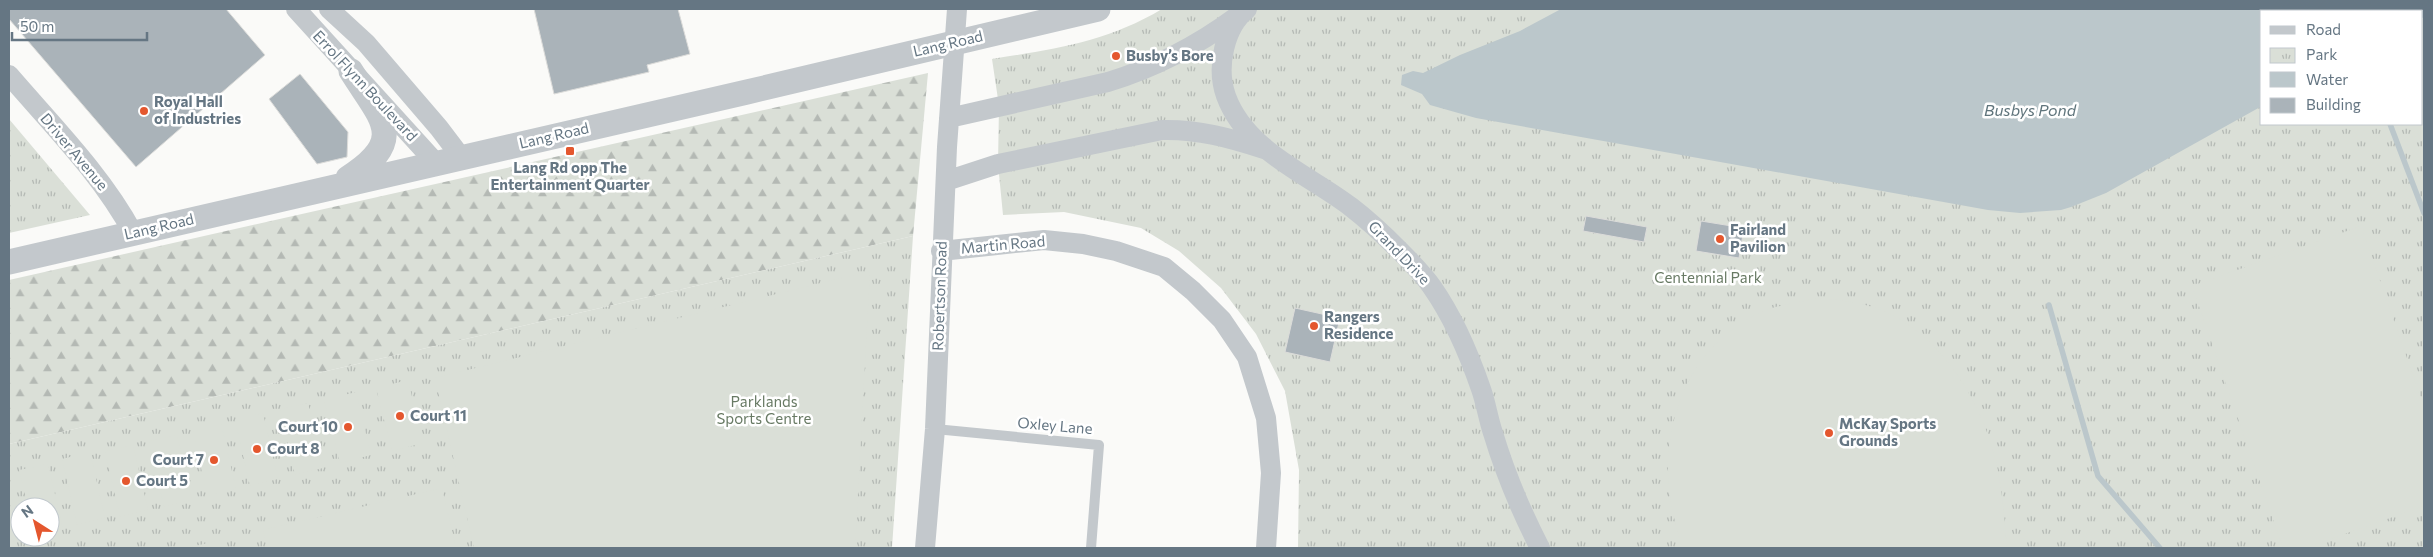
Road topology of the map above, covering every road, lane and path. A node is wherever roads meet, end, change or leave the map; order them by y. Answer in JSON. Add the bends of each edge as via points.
{"nodes":[{"id":1,"x":296,"y":9,"type":"edge"},
{"id":2,"x":958,"y":9,"type":"edge"},
{"id":3,"x":1098,"y":9,"type":"edge"},
{"id":4,"x":333,"y":10,"type":"edge"},
{"id":5,"x":1243,"y":12,"type":"edge"},
{"id":6,"x":954,"y":43,"type":"junction"},
{"id":7,"x":351,"y":71,"type":"junction"},
{"id":8,"x":9,"y":76,"type":"edge"},
{"id":9,"x":949,"y":118,"type":"junction"},
{"id":10,"x":1266,"y":150,"type":"junction"},
{"id":11,"x":461,"y":157,"type":"junction"},
{"id":12,"x":435,"y":162,"type":"junction"},
{"id":13,"x":946,"y":181,"type":"junction"},
{"id":14,"x":338,"y":184,"type":"junction"},
{"id":15,"x":133,"y":233,"type":"junction"},
{"id":16,"x":941,"y":251,"type":"junction"},
{"id":17,"x":9,"y":262,"type":"edge"},
{"id":18,"x":934,"y":429,"type":"junction"},
{"id":19,"x":926,"y":548,"type":"edge"},
{"id":20,"x":1091,"y":548,"type":"edge"},
{"id":21,"x":1266,"y":548,"type":"edge"},
{"id":22,"x":1540,"y":548,"type":"edge"}],
"edges":[{"from":1,"to":7,"type":"street","name":"Errol Flynn Boulevard"},
{"from":2,"to":6,"type":"street","name":"Robertson Road"},
{"from":3,"to":6,"type":"street","name":"Lang Road"},
{"from":4,"to":11,"type":"street","name":"Errol Flynn Boulevard","via":[[366,43]]},
{"from":5,"to":9,"type":"street","via":[[1219,30],[1134,74]]},
{"from":5,"to":10,"type":"street","name":"Grand Drive","via":[[1225,45],[1222,63],[1226,96],[1248,131]]},
{"from":6,"to":9,"type":"street","name":"Robertson Road"},
{"from":6,"to":11,"type":"street","name":"Lang Road"},
{"from":7,"to":12,"type":"street","name":"Errol Flynn Boulevard"},
{"from":7,"to":14,"type":"street","via":[[383,124],[383,144],[374,159]]},
{"from":8,"to":15,"type":"street","name":"Driver Avenue","via":[[96,178],[121,210]]},
{"from":9,"to":13,"type":"street","name":"Robertson Road"},
{"from":10,"to":13,"type":"street","via":[[1213,134],[1185,129],[1162,130],[998,164]]},
{"from":10,"to":22,"type":"street","name":"Grand Drive","via":[[1352,207],[1432,286],[1465,346],[1519,506]]},
{"from":11,"to":12,"type":"street","name":"Lang Road"},
{"from":12,"to":14,"type":"street","name":"Lang Road"},
{"from":13,"to":16,"type":"street","name":"Robertson Road"},
{"from":14,"to":15,"type":"street","name":"Lang Road"},
{"from":15,"to":17,"type":"street","name":"Lang Road"},
{"from":16,"to":18,"type":"street","name":"Robertson Road"},
{"from":16,"to":21,"type":"street","name":"Martin Road","via":[[1044,240],[1084,244],[1164,267],[1193,291],[1222,320],[1247,357],[1266,418],[1271,473]]},
{"from":18,"to":19,"type":"street","name":"Robertson Road"},
{"from":18,"to":20,"type":"lane","name":"Oxley Lane","via":[[1099,445]]}]}
